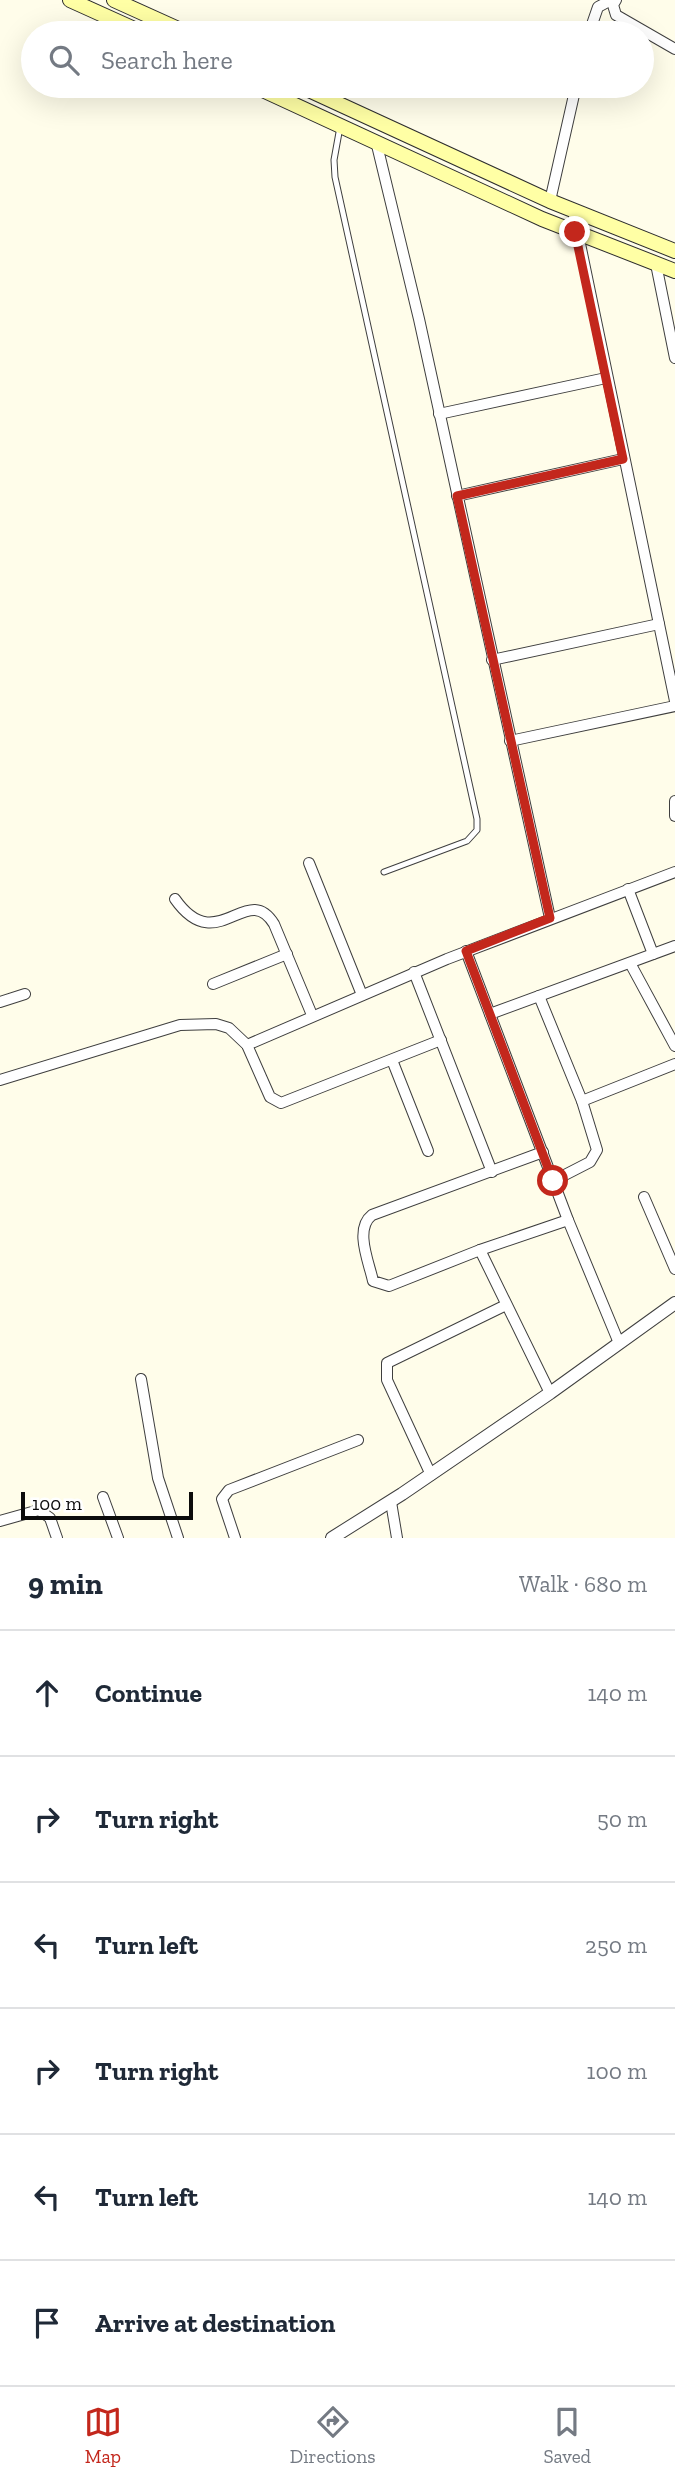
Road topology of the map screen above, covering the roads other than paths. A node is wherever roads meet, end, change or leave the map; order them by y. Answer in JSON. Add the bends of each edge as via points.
{"nodes":[{"id":1,"x":71,"y":0,"type":"edge"},
{"id":2,"x":114,"y":0,"type":"edge"},
{"id":3,"x":606,"y":1,"type":"edge"},
{"id":4,"x":117,"y":21,"type":"edge"},
{"id":5,"x":159,"y":21,"type":"edge"},
{"id":6,"x":592,"y":21,"type":"edge"},
{"id":7,"x":626,"y":21,"type":"edge"},
{"id":8,"x":654,"y":37,"type":"edge"},
{"id":9,"x":675,"y":49,"type":"edge"},
{"id":10,"x":281,"y":98,"type":"edge"},
{"id":11,"x":326,"y":98,"type":"edge"},
{"id":12,"x":573,"y":98,"type":"edge"},
{"id":13,"x":341,"y":125,"type":"junction"},
{"id":14,"x":376,"y":141,"type":"junction"},
{"id":15,"x":550,"y":201,"type":"junction"},
{"id":16,"x":573,"y":210,"type":"junction"},
{"id":17,"x":575,"y":232,"type":"junction"},
{"id":18,"x":675,"y":251,"type":"edge"},
{"id":19,"x":656,"y":264,"type":"junction"},
{"id":20,"x":675,"y":271,"type":"edge"},
{"id":21,"x":675,"y":358,"type":"edge"},
{"id":22,"x":606,"y":378,"type":"junction"},
{"id":23,"x":439,"y":415,"type":"junction"},
{"id":24,"x":623,"y":459,"type":"junction"},
{"id":25,"x":457,"y":496,"type":"junction"},
{"id":26,"x":659,"y":624,"type":"junction"},
{"id":27,"x":492,"y":660,"type":"junction"},
{"id":28,"x":675,"y":703,"type":"edge"},
{"id":29,"x":510,"y":741,"type":"junction"},
{"id":30,"x":675,"y":801,"type":"edge"},
{"id":31,"x":675,"y":816,"type":"edge"},
{"id":32,"x":309,"y":863,"type":"dead end"},
{"id":33,"x":384,"y":872,"type":"dead end"},
{"id":34,"x":675,"y":872,"type":"edge"},
{"id":35,"x":628,"y":889,"type":"junction"},
{"id":36,"x":175,"y":899,"type":"dead end"},
{"id":37,"x":550,"y":918,"type":"junction"},
{"id":38,"x":675,"y":946,"type":"edge"},
{"id":39,"x":466,"y":951,"type":"junction"},
{"id":40,"x":287,"y":954,"type":"junction"},
{"id":41,"x":653,"y":954,"type":"junction"},
{"id":42,"x":630,"y":963,"type":"junction"},
{"id":43,"x":414,"y":972,"type":"junction"},
{"id":44,"x":212,"y":984,"type":"dead end"},
{"id":45,"x":25,"y":993,"type":"dead end"},
{"id":46,"x":362,"y":995,"type":"junction"},
{"id":47,"x":539,"y":996,"type":"junction"},
{"id":48,"x":0,"y":1002,"type":"edge"},
{"id":49,"x":490,"y":1014,"type":"junction"},
{"id":50,"x":312,"y":1015,"type":"junction"},
{"id":51,"x":441,"y":1040,"type":"junction"},
{"id":52,"x":247,"y":1045,"type":"junction"},
{"id":53,"x":675,"y":1046,"type":"edge"},
{"id":54,"x":392,"y":1060,"type":"junction"},
{"id":55,"x":675,"y":1063,"type":"edge"},
{"id":56,"x":0,"y":1080,"type":"edge"},
{"id":57,"x":582,"y":1101,"type":"junction"},
{"id":58,"x":428,"y":1151,"type":"dead end"},
{"id":59,"x":543,"y":1152,"type":"junction"},
{"id":60,"x":492,"y":1172,"type":"junction"},
{"id":61,"x":553,"y":1181,"type":"junction"},
{"id":62,"x":644,"y":1197,"type":"dead end"},
{"id":63,"x":568,"y":1220,"type":"junction"},
{"id":64,"x":480,"y":1250,"type":"junction"},
{"id":65,"x":675,"y":1269,"type":"edge"},
{"id":66,"x":675,"y":1303,"type":"edge"},
{"id":67,"x":506,"y":1305,"type":"junction"},
{"id":68,"x":619,"y":1343,"type":"junction"},
{"id":69,"x":141,"y":1379,"type":"dead end"},
{"id":70,"x":550,"y":1394,"type":"junction"},
{"id":71,"x":358,"y":1440,"type":"dead end"},
{"id":72,"x":431,"y":1475,"type":"junction"},
{"id":73,"x":103,"y":1497,"type":"dead end"},
{"id":74,"x":391,"y":1502,"type":"junction"},
{"id":75,"x":0,"y":1521,"type":"edge"},
{"id":76,"x":114,"y":1537,"type":"edge"},
{"id":77,"x":57,"y":1538,"type":"edge"},
{"id":78,"x":178,"y":1538,"type":"edge"},
{"id":79,"x":235,"y":1538,"type":"edge"},
{"id":80,"x":332,"y":1538,"type":"edge"},
{"id":81,"x":397,"y":1538,"type":"edge"}],
"edges":[{"from":1,"to":4,"type":"main road"},
{"from":2,"to":5,"type":"main road"},
{"from":3,"to":6,"type":"street"},
{"from":3,"to":7,"type":"street"},
{"from":8,"to":9,"type":"street"},
{"from":10,"to":13,"type":"main road"},
{"from":11,"to":15,"type":"main road"},
{"from":12,"to":15,"type":"street"},
{"from":13,"to":14,"type":"main road"},
{"from":13,"to":33,"type":"lane","via":[[335,177],[477,819],[477,830],[467,841]]},
{"from":14,"to":17,"type":"main road"},
{"from":14,"to":23,"type":"street"},
{"from":15,"to":16,"type":"main road"},
{"from":16,"to":17,"type":"street"},
{"from":16,"to":18,"type":"main road"},
{"from":17,"to":19,"type":"main road"},
{"from":17,"to":22,"type":"street"},
{"from":19,"to":20,"type":"main road"},
{"from":19,"to":21,"type":"street"},
{"from":22,"to":23,"type":"street"},
{"from":22,"to":24,"type":"street"},
{"from":23,"to":25,"type":"street"},
{"from":24,"to":25,"type":"street"},
{"from":24,"to":26,"type":"street"},
{"from":25,"to":27,"type":"street"},
{"from":26,"to":27,"type":"street"},
{"from":26,"to":28,"type":"street"},
{"from":27,"to":29,"type":"street"},
{"from":28,"to":29,"type":"street"},
{"from":29,"to":37,"type":"street"},
{"from":30,"to":31,"type":"street"},
{"from":32,"to":46,"type":"street"},
{"from":34,"to":35,"type":"street"},
{"from":35,"to":37,"type":"street"},
{"from":35,"to":41,"type":"street"},
{"from":36,"to":40,"type":"street","via":[[197,922],[209,923],[254,909],[264,912]]},
{"from":37,"to":39,"type":"street"},
{"from":38,"to":41,"type":"street"},
{"from":39,"to":43,"type":"street"},
{"from":39,"to":49,"type":"street"},
{"from":40,"to":44,"type":"street"},
{"from":40,"to":50,"type":"street"},
{"from":41,"to":42,"type":"street"},
{"from":42,"to":47,"type":"street"},
{"from":42,"to":53,"type":"street"},
{"from":43,"to":46,"type":"street"},
{"from":43,"to":51,"type":"street"},
{"from":45,"to":48,"type":"street"},
{"from":46,"to":50,"type":"street"},
{"from":47,"to":49,"type":"street"},
{"from":47,"to":57,"type":"street"},
{"from":49,"to":59,"type":"street"},
{"from":50,"to":52,"type":"street"},
{"from":51,"to":54,"type":"street"},
{"from":51,"to":60,"type":"street"},
{"from":52,"to":54,"type":"street","via":[[270,1097],[281,1103]]},
{"from":52,"to":56,"type":"street","via":[[229,1028],[216,1024],[180,1025]]},
{"from":54,"to":58,"type":"street"},
{"from":55,"to":57,"type":"street"},
{"from":57,"to":61,"type":"street","via":[[596,1142],[595,1157]]},
{"from":59,"to":60,"type":"street"},
{"from":59,"to":61,"type":"street"},
{"from":60,"to":64,"type":"street","via":[[372,1215],[364,1225],[373,1281],[384,1287]]},
{"from":61,"to":63,"type":"street"},
{"from":62,"to":65,"type":"street"},
{"from":63,"to":64,"type":"street"},
{"from":63,"to":68,"type":"street"},
{"from":64,"to":67,"type":"street"},
{"from":66,"to":68,"type":"street"},
{"from":67,"to":70,"type":"street"},
{"from":67,"to":72,"type":"street","via":[[387,1363],[387,1380]]},
{"from":68,"to":70,"type":"street"},
{"from":69,"to":78,"type":"street","via":[[158,1478]]},
{"from":70,"to":72,"type":"street"},
{"from":71,"to":79,"type":"street","via":[[229,1490],[222,1499]]},
{"from":72,"to":74,"type":"street"},
{"from":73,"to":76,"type":"street"},
{"from":74,"to":80,"type":"street"},
{"from":74,"to":81,"type":"street"},
{"from":75,"to":77,"type":"street","via":[[39,1510],[50,1518]]}]}
